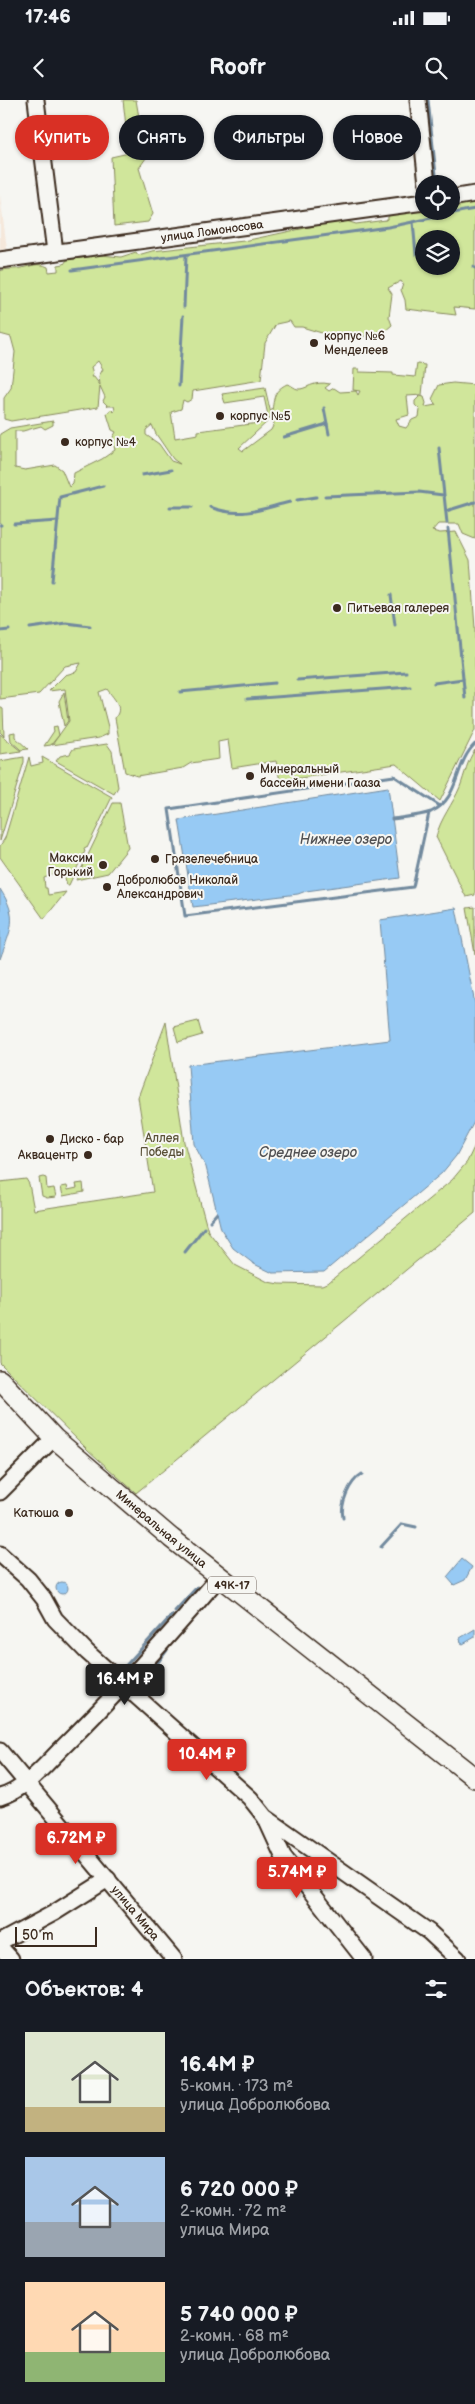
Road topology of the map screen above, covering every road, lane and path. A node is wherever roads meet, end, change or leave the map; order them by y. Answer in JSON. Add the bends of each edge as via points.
{"nodes":[{"id":1,"x":36,"y":100,"type":"edge"},
{"id":2,"x":418,"y":100,"type":"edge"},
{"id":3,"x":426,"y":175,"type":"edge"},
{"id":4,"x":475,"y":194,"type":"edge"},
{"id":5,"x":460,"y":196,"type":"edge"},
{"id":6,"x":415,"y":203,"type":"edge"},
{"id":7,"x":55,"y":252,"type":"junction"},
{"id":8,"x":0,"y":260,"type":"edge"},
{"id":9,"x":0,"y":1380,"type":"edge"},
{"id":10,"x":54,"y":1438,"type":"junction"},
{"id":11,"x":0,"y":1492,"type":"edge"},
{"id":12,"x":0,"y":1554,"type":"edge"},
{"id":13,"x":220,"y":1576,"type":"junction"},
{"id":14,"x":123,"y":1686,"type":"junction"},
{"id":15,"x":0,"y":1751,"type":"edge"},
{"id":16,"x":475,"y":1778,"type":"edge"},
{"id":17,"x":26,"y":1783,"type":"junction"},
{"id":18,"x":0,"y":1797,"type":"edge"},
{"id":19,"x":265,"y":1817,"type":"junction"},
{"id":20,"x":108,"y":1880,"type":"junction"},
{"id":21,"x":0,"y":1942,"type":"edge"},
{"id":22,"x":0,"y":1947,"type":"edge"},
{"id":23,"x":10,"y":1959,"type":"edge"},
{"id":24,"x":174,"y":1959,"type":"edge"},
{"id":25,"x":364,"y":1959,"type":"edge"},
{"id":26,"x":458,"y":1959,"type":"edge"}],
"edges":[{"from":1,"to":7,"type":"street"},
{"from":2,"to":3,"type":"street"},
{"from":4,"to":5,"type":"street"},
{"from":6,"to":7,"type":"street","name":"улица Ломоносова"},
{"from":7,"to":8,"type":"street","name":"улица Ломоносова"},
{"from":9,"to":10,"type":"main road","name":"Минеральная улица","number":"49К-17"},
{"from":10,"to":11,"type":"street"},
{"from":10,"to":13,"type":"main road","name":"Минеральная улица","number":"49К-17"},
{"from":12,"to":14,"type":"street","via":[[28,1579],[44,1598],[55,1619]]},
{"from":13,"to":14,"type":"street"},
{"from":13,"to":16,"type":"main road","name":"Минеральная улица","number":"49К-17"},
{"from":14,"to":17,"type":"street"},
{"from":14,"to":19,"type":"street","via":[[250,1798]]},
{"from":15,"to":17,"type":"street","name":"улица Мира"},
{"from":17,"to":18,"type":"street"},
{"from":17,"to":20,"type":"street","name":"улица Мира"},
{"from":19,"to":25,"type":"street","via":[[283,1856]]},
{"from":19,"to":26,"type":"street","via":[[429,1932]]},
{"from":20,"to":21,"type":"street"},
{"from":20,"to":24,"type":"street","name":"улица Мира"},
{"from":22,"to":23,"type":"street"}]}
